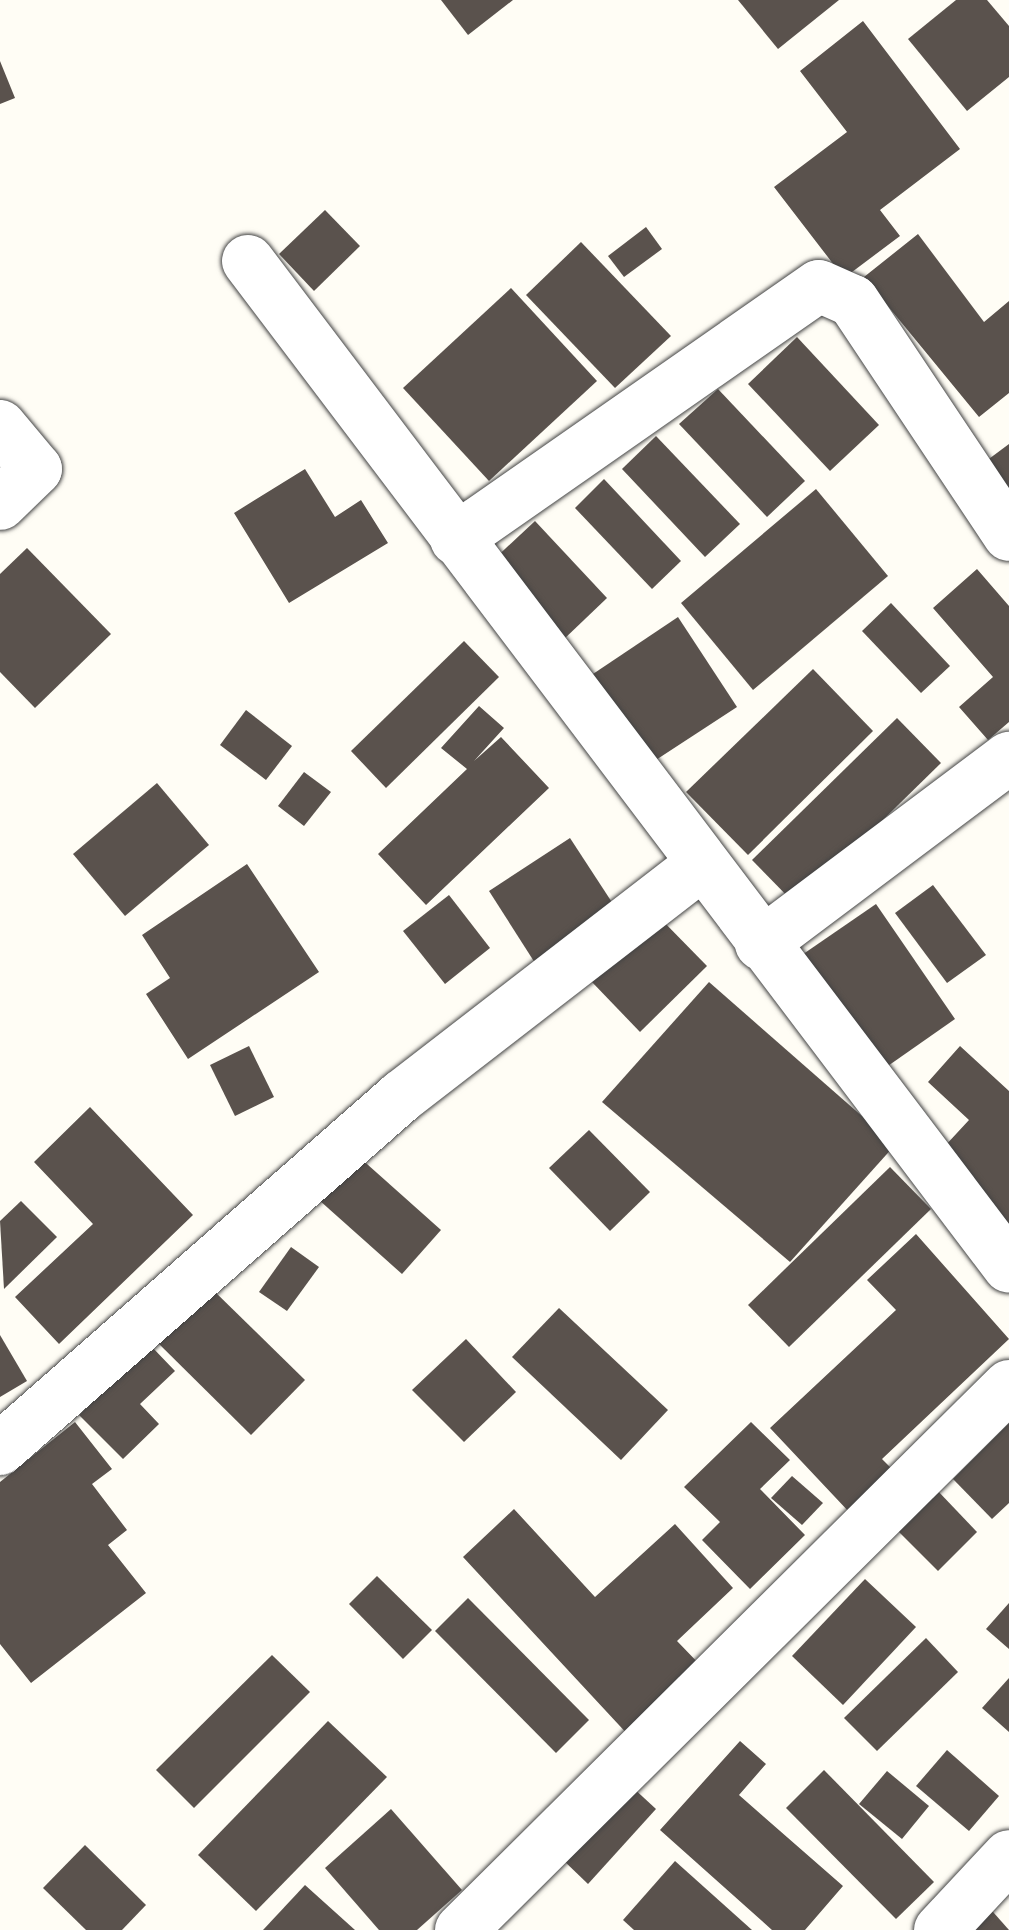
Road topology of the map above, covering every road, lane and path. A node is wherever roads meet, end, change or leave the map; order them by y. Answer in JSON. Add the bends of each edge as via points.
{"nodes":[{"id":1,"x":248,"y":261,"type":"dead end"},
{"id":2,"x":0,"y":426,"type":"edge"},
{"id":3,"x":0,"y":504,"type":"edge"},
{"id":4,"x":1009,"y":535,"type":"edge"},
{"id":5,"x":456,"y":539,"type":"junction"},
{"id":6,"x":1009,"y":758,"type":"edge"},
{"id":7,"x":701,"y":865,"type":"junction"},
{"id":8,"x":761,"y":944,"type":"junction"},
{"id":9,"x":1009,"y":1266,"type":"edge"},
{"id":10,"x":1009,"y":1386,"type":"edge"},
{"id":11,"x":0,"y":1449,"type":"edge"},
{"id":12,"x":1009,"y":1856,"type":"edge"},
{"id":13,"x":462,"y":1930,"type":"edge"},
{"id":14,"x":940,"y":1930,"type":"edge"}],
"edges":[{"from":1,"to":5,"type":"street"},
{"from":2,"to":3,"type":"street","via":[[36,469]]},
{"from":4,"to":5,"type":"street","via":[[853,300],[820,286]]},
{"from":5,"to":7,"type":"street"},
{"from":6,"to":8,"type":"street"},
{"from":7,"to":8,"type":"street"},
{"from":7,"to":11,"type":"street","via":[[402,1096]]},
{"from":8,"to":9,"type":"street"},
{"from":10,"to":13,"type":"street"},
{"from":12,"to":14,"type":"street"}]}
